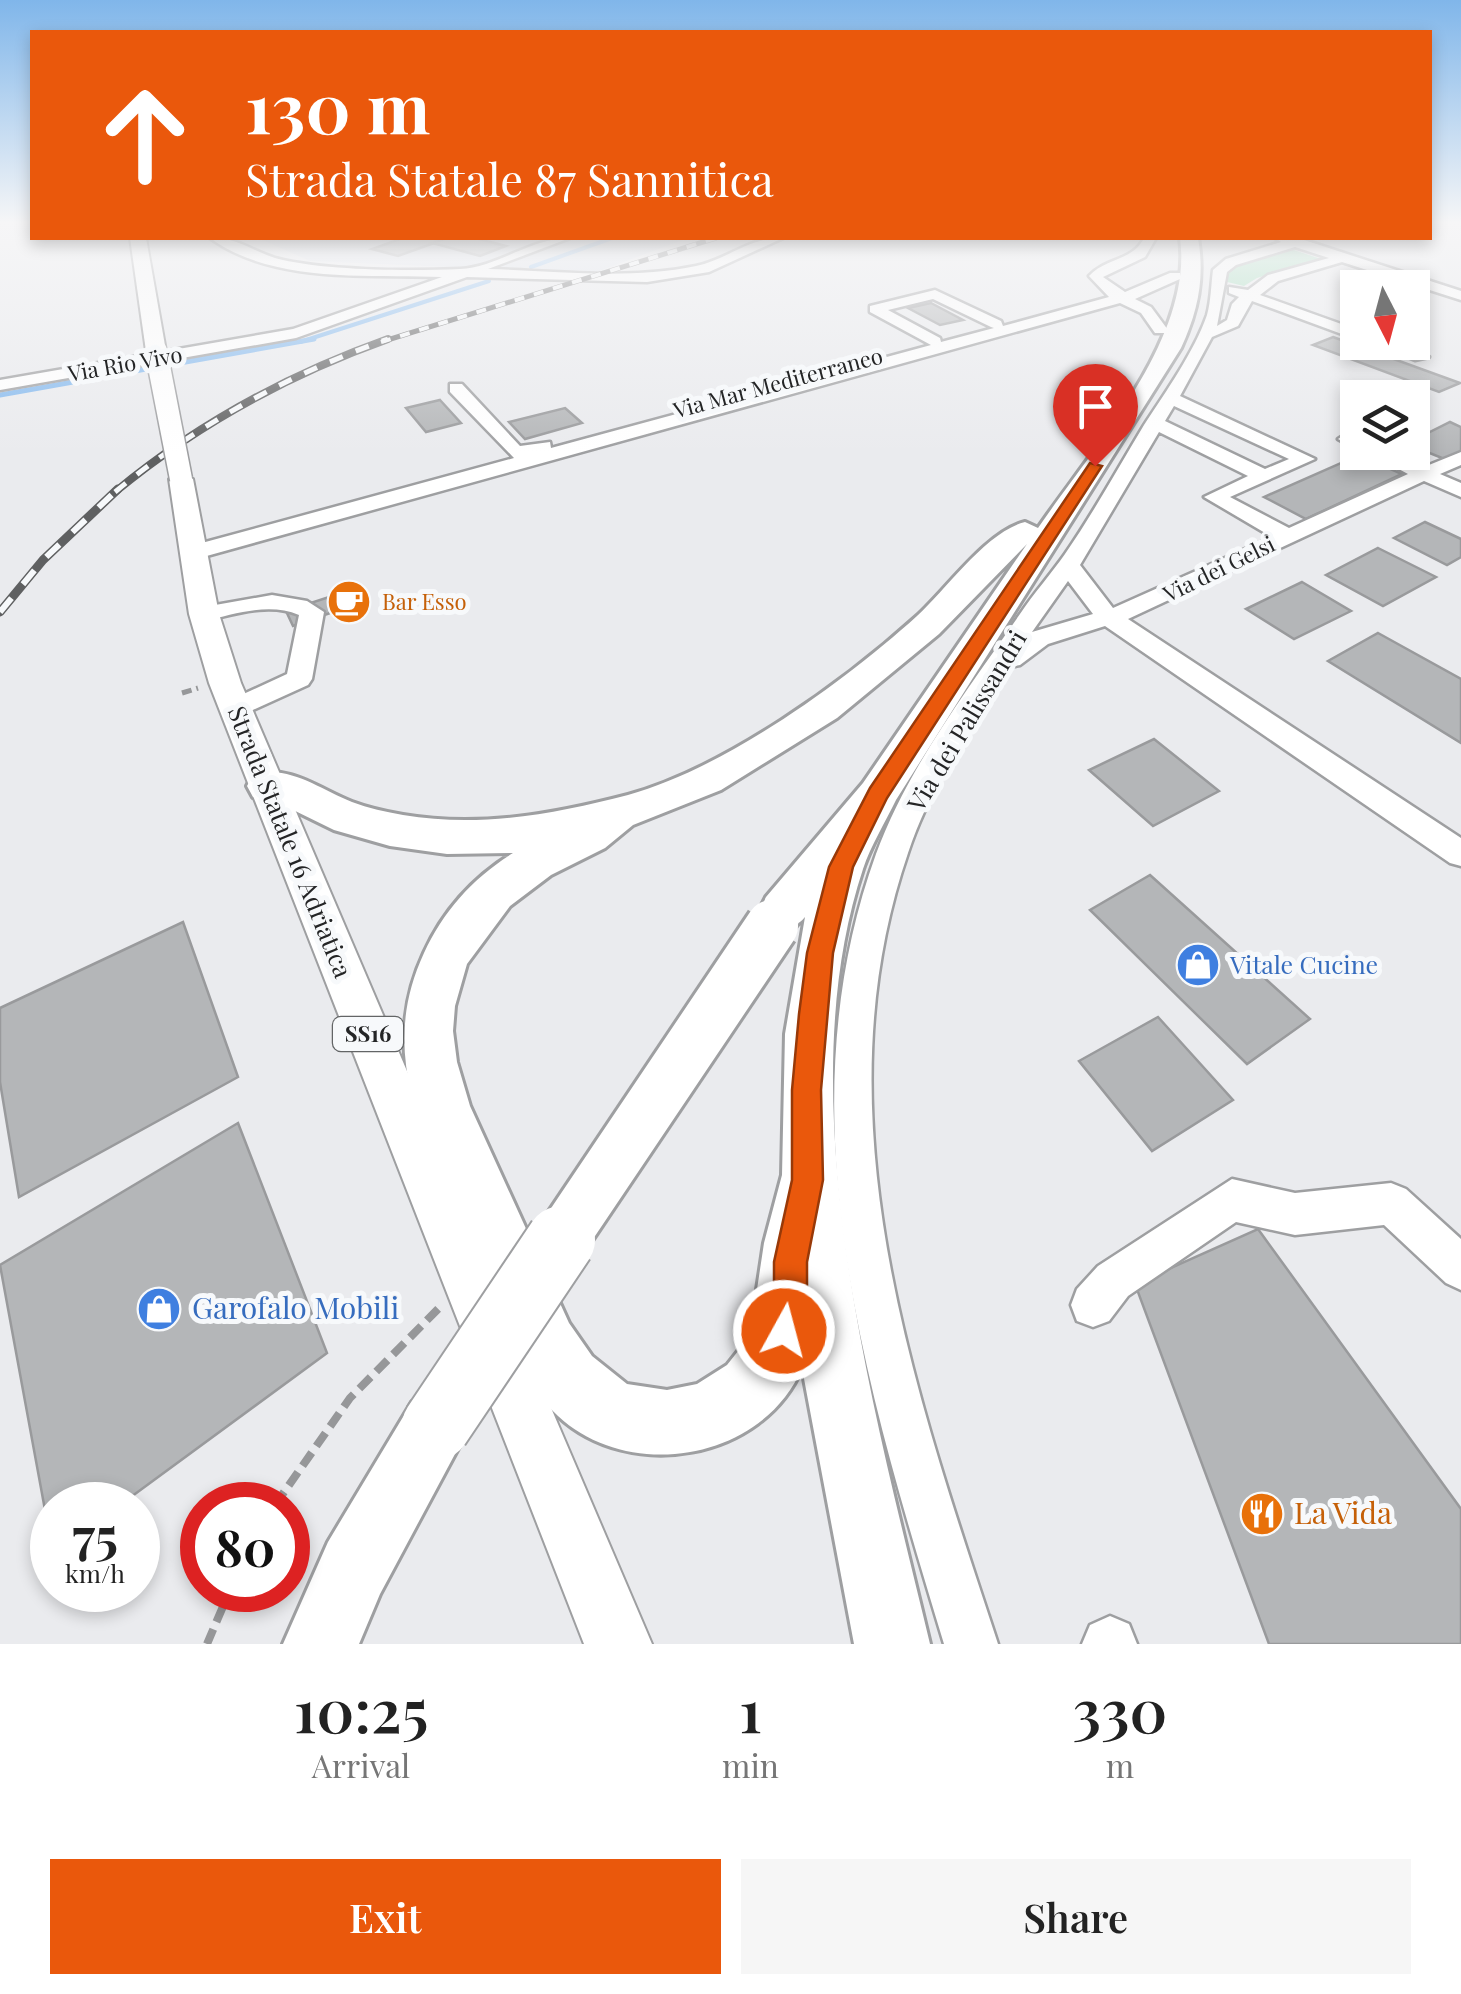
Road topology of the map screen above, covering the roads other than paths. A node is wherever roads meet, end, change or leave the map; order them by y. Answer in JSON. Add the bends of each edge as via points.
{"nodes":[{"id":1,"x":148,"y":301,"type":"edge"},
{"id":2,"x":390,"y":301,"type":"edge"},
{"id":3,"x":909,"y":301,"type":"edge"},
{"id":4,"x":949,"y":301,"type":"edge"},
{"id":5,"x":1078,"y":301,"type":"edge"},
{"id":6,"x":1101,"y":301,"type":"edge"},
{"id":7,"x":1131,"y":301,"type":"edge"},
{"id":8,"x":1171,"y":301,"type":"edge"},
{"id":9,"x":1189,"y":301,"type":"edge"},
{"id":10,"x":1216,"y":301,"type":"edge"},
{"id":11,"x":1243,"y":301,"type":"edge"},
{"id":12,"x":1268,"y":301,"type":"edge"},
{"id":13,"x":996,"y":324,"type":"junction"},
{"id":14,"x":1340,"y":327,"type":"edge"},
{"id":15,"x":1160,"y":330,"type":"junction"},
{"id":16,"x":1203,"y":335,"type":"junction"},
{"id":17,"x":934,"y":341,"type":"junction"},
{"id":18,"x":0,"y":386,"type":"edge"},
{"id":19,"x":456,"y":388,"type":"dead end"},
{"id":20,"x":1170,"y":398,"type":"junction"},
{"id":21,"x":1155,"y":423,"type":"junction"},
{"id":22,"x":1461,"y":458,"type":"edge"},
{"id":23,"x":1415,"y":470,"type":"edge"},
{"id":24,"x":1424,"y":474,"type":"junction"},
{"id":25,"x":1264,"y":476,"type":"junction"},
{"id":26,"x":1461,"y":490,"type":"edge"},
{"id":27,"x":1025,"y":531,"type":"junction"},
{"id":28,"x":1287,"y":536,"type":"junction"},
{"id":29,"x":195,"y":552,"type":"junction"},
{"id":30,"x":1068,"y":566,"type":"junction"},
{"id":31,"x":204,"y":614,"type":"junction"},
{"id":32,"x":1108,"y":617,"type":"junction"},
{"id":33,"x":986,"y":688,"type":"junction"},
{"id":34,"x":235,"y":708,"type":"junction"},
{"id":35,"x":267,"y":786,"type":"junction"},
{"id":36,"x":878,"y":794,"type":"junction"},
{"id":37,"x":620,"y":812,"type":"junction"},
{"id":38,"x":1461,"y":854,"type":"edge"},
{"id":39,"x":782,"y":911,"type":"junction"},
{"id":40,"x":808,"y":1180,"type":"junction"},
{"id":41,"x":1461,"y":1268,"type":"edge"},
{"id":42,"x":1093,"y":1305,"type":"dead end"},
{"id":43,"x":320,"y":1644,"type":"edge"},
{"id":44,"x":618,"y":1644,"type":"edge"},
{"id":45,"x":892,"y":1644,"type":"edge"},
{"id":46,"x":970,"y":1644,"type":"edge"}],
"edges":[{"from":1,"to":29,"type":"main road","name":"Strada Statale 16 Adriatica","number":"SS16","bridge":true},
{"from":2,"to":18,"type":"street","name":"Via Rio Vivo","via":[[296,333]]},
{"from":3,"to":17,"type":"street","via":[[875,309]]},
{"from":4,"to":13,"type":"street"},
{"from":5,"to":13,"type":"street","name":"Via Mar Mediterraneo"},
{"from":6,"to":29,"type":"street"},
{"from":7,"to":15,"type":"street"},
{"from":8,"to":15,"type":"highway"},
{"from":9,"to":36,"type":"highway","via":[[1173,343]]},
{"from":10,"to":16,"type":"street","name":"Via dei Palissandri"},
{"from":11,"to":16,"type":"street","via":[[1231,328]]},
{"from":12,"to":14,"type":"street"},
{"from":13,"to":17,"type":"street","name":"Via Mar Mediterraneo"},
{"from":15,"to":27,"type":"highway"},
{"from":16,"to":20,"type":"street","name":"Via dei Palissandri"},
{"from":17,"to":19,"type":"street","name":"Via Mar Mediterraneo","via":[[516,453]]},
{"from":20,"to":21,"type":"street","name":"Via dei Palissandri"},
{"from":20,"to":25,"type":"street","via":[[1305,459]]},
{"from":21,"to":25,"type":"street"},
{"from":21,"to":30,"type":"street","name":"Via dei Palissandri"},
{"from":22,"to":24,"type":"street","name":"Via dei Gelsi"},
{"from":23,"to":24,"type":"street"},
{"from":24,"to":26,"type":"street"},
{"from":24,"to":28,"type":"street","name":"Via dei Gelsi"},
{"from":25,"to":28,"type":"street","via":[[1214,497]]},
{"from":27,"to":37,"type":"highway","via":[[837,700],[717,772]]},
{"from":27,"to":39,"type":"highway","via":[[855,786]]},
{"from":28,"to":32,"type":"street","name":"Via dei Gelsi"},
{"from":29,"to":31,"type":"main road","name":"Strada Statale 16 Adriatica","number":"SS16"},
{"from":30,"to":32,"type":"street"},
{"from":30,"to":33,"type":"street","name":"Via dei Palissandri"},
{"from":31,"to":34,"type":"main road","name":"Strada Statale 16 Adriatica","number":"SS16"},
{"from":31,"to":34,"type":"street","via":[[269,599],[312,612],[299,679]]},
{"from":32,"to":33,"type":"street","name":"Via dei Gelsi","via":[[1032,642]]},
{"from":32,"to":38,"type":"street"},
{"from":33,"to":46,"type":"street","name":"Via dei Palissandri","via":[[921,790],[892,855],[868,939],[855,1026],[851,1136],[867,1276]]},
{"from":34,"to":35,"type":"main road","name":"Strada Statale 16 Adriatica","number":"SS16"},
{"from":35,"to":37,"type":"highway","via":[[292,788],[363,822],[447,837],[525,834]]},
{"from":35,"to":44,"type":"main road","name":"Strada Statale 16 Adriatica","number":"SS16"},
{"from":36,"to":39,"type":"highway"},
{"from":36,"to":40,"type":"highway","via":[[841,867],[820,953],[807,1090]]},
{"from":37,"to":40,"type":"highway","via":[[600,834],[534,863],[486,900],[446,958],[428,1014],[434,1082],[445,1113],[554,1359],[583,1394],[651,1424],[687,1421],[726,1407],[771,1364],[784,1331]]},
{"from":39,"to":43,"type":"highway","bridge":true,"via":[[436,1426],[354,1568]]},
{"from":40,"to":45,"type":"highway","via":[[836,1384]]},
{"from":41,"to":42,"type":"street","via":[[1391,1204],[1295,1214],[1232,1200],[1113,1281]]}]}
